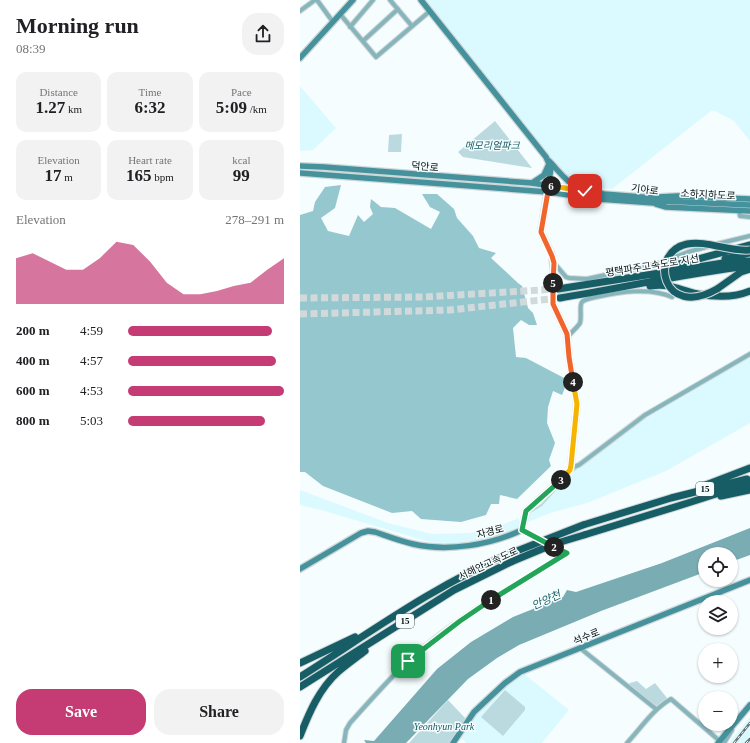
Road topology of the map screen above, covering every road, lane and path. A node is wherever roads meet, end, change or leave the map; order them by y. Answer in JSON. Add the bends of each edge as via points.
{"nodes":[{"id":1,"x":316,"y":0,"type":"edge"},
{"id":2,"x":353,"y":0,"type":"edge"},
{"id":3,"x":373,"y":0,"type":"edge"},
{"id":4,"x":390,"y":0,"type":"edge"},
{"id":5,"x":421,"y":0,"type":"edge"},
{"id":6,"x":398,"y":9,"type":"junction"},
{"id":7,"x":300,"y":11,"type":"edge"},
{"id":8,"x":430,"y":11,"type":"junction"},
{"id":9,"x":340,"y":14,"type":"junction"},
{"id":10,"x":334,"y":22,"type":"junction"},
{"id":11,"x":412,"y":26,"type":"junction"},
{"id":12,"x":350,"y":27,"type":"junction"},
{"id":13,"x":363,"y":42,"type":"junction"},
{"id":14,"x":300,"y":58,"type":"edge"},
{"id":15,"x":546,"y":157,"type":"junction"},
{"id":16,"x":549,"y":164,"type":"junction"},
{"id":17,"x":300,"y":166,"type":"edge"},
{"id":18,"x":300,"y":173,"type":"edge"},
{"id":19,"x":532,"y":183,"type":"junction"},
{"id":20,"x":549,"y":186,"type":"junction"},
{"id":21,"x":585,"y":191,"type":"junction"},
{"id":22,"x":548,"y":192,"type":"junction"},
{"id":23,"x":750,"y":199,"type":"edge"},
{"id":24,"x":654,"y":200,"type":"junction"},
{"id":25,"x":664,"y":201,"type":"joint"},
{"id":26,"x":750,"y":205,"type":"edge"},
{"id":27,"x":739,"y":210,"type":"junction"},
{"id":28,"x":750,"y":211,"type":"edge"},
{"id":29,"x":750,"y":217,"type":"edge"},
{"id":30,"x":750,"y":236,"type":"edge"},
{"id":31,"x":750,"y":245,"type":"edge"},
{"id":32,"x":750,"y":252,"type":"edge"},
{"id":33,"x":750,"y":261,"type":"edge"},
{"id":34,"x":554,"y":263,"type":"junction"},
{"id":35,"x":750,"y":266,"type":"edge"},
{"id":36,"x":693,"y":268,"type":"junction"},
{"id":37,"x":750,"y":269,"type":"edge"},
{"id":38,"x":611,"y":281,"type":"junction"},
{"id":39,"x":558,"y":289,"type":"tunnel mouth"},
{"id":40,"x":612,"y":290,"type":"junction"},
{"id":41,"x":748,"y":291,"type":"edge"},
{"id":42,"x":672,"y":297,"type":"dead end"},
{"id":43,"x":560,"y":298,"type":"tunnel mouth"},
{"id":44,"x":568,"y":337,"type":"junction"},
{"id":45,"x":750,"y":354,"type":"edge"},
{"id":46,"x":570,"y":468,"type":"junction"},
{"id":47,"x":750,"y":468,"type":"edge"},
{"id":48,"x":750,"y":478,"type":"edge"},
{"id":49,"x":750,"y":482,"type":"edge"},
{"id":50,"x":744,"y":487,"type":"edge"},
{"id":51,"x":671,"y":498,"type":"junction"},
{"id":52,"x":522,"y":530,"type":"junction"},
{"id":53,"x":511,"y":558,"type":"junction"},
{"id":54,"x":300,"y":569,"type":"edge"},
{"id":55,"x":750,"y":580,"type":"edge"},
{"id":56,"x":379,"y":626,"type":"junction"},
{"id":57,"x":386,"y":633,"type":"junction"},
{"id":58,"x":580,"y":648,"type":"junction"},
{"id":59,"x":300,"y":663,"type":"edge"},
{"id":60,"x":300,"y":677,"type":"edge"},
{"id":61,"x":300,"y":687,"type":"edge"},
{"id":62,"x":750,"y":705,"type":"edge"},
{"id":63,"x":656,"y":710,"type":"junction"},
{"id":64,"x":300,"y":736,"type":"edge"},
{"id":65,"x":344,"y":743,"type":"edge"},
{"id":66,"x":453,"y":743,"type":"edge"},
{"id":67,"x":628,"y":743,"type":"edge"},
{"id":68,"x":721,"y":743,"type":"edge"}],
"edges":[{"from":1,"to":7,"type":"street"},
{"from":1,"to":10,"type":"street"},
{"from":2,"to":9,"type":"main road"},
{"from":3,"to":12,"type":"street"},
{"from":4,"to":6,"type":"street"},
{"from":5,"to":8,"type":"main road"},
{"from":6,"to":11,"type":"street"},
{"from":6,"to":13,"type":"street"},
{"from":8,"to":11,"type":"street"},
{"from":8,"to":15,"type":"main road"},
{"from":9,"to":10,"type":"main road"},
{"from":9,"to":12,"type":"street"},
{"from":10,"to":14,"type":"main road"},
{"from":11,"to":13,"type":"street","via":[[376,57]]},
{"from":12,"to":13,"type":"street"},
{"from":15,"to":16,"type":"main road"},
{"from":15,"to":21,"type":"main road","via":[[575,187]]},
{"from":16,"to":19,"type":"main road","via":[[544,175]]},
{"from":16,"to":20,"type":"main road"},
{"from":17,"to":19,"type":"main road","name":"덕안로"},
{"from":18,"to":22,"type":"main road","name":"덕안로"},
{"from":19,"to":20,"type":"main road","name":"덕안로"},
{"from":20,"to":21,"type":"main road","name":"기아로"},
{"from":20,"to":22,"type":"main road"},
{"from":21,"to":24,"type":"main road","name":"기아로"},
{"from":22,"to":24,"type":"main road","name":"기아로","via":[[598,199]]},
{"from":22,"to":34,"type":"main road","via":[[541,232]]},
{"from":23,"to":24,"type":"main road","via":[[678,196]]},
{"from":24,"to":25,"type":"main road","name":"기아로"},
{"from":24,"to":27,"type":"main road","via":[[666,206]]},
{"from":25,"to":26,"type":"main road","name":"소하지하도로"},
{"from":27,"to":28,"type":"main road"},
{"from":27,"to":29,"type":"street","via":[[740,216]]},
{"from":30,"to":34,"type":"street","via":[[688,252],[660,265],[587,279],[566,277]]},
{"from":31,"to":38,"type":"highway"},
{"from":32,"to":36,"type":"highway"},
{"from":32,"to":37,"type":"highway","bridge":true,"via":[[692,243],[678,247],[668,258],[665,267],[666,280],[671,289],[688,298],[707,294]]},
{"from":33,"to":36,"type":"highway","name":"평택파주고속도로 지선"},
{"from":34,"to":44,"type":"main road","via":[[553,304]]},
{"from":35,"to":40,"type":"highway","name":"평택파주고속도로 지선"},
{"from":36,"to":38,"type":"highway","name":"평택파주고속도로 지선"},
{"from":38,"to":39,"type":"highway","name":"평택파주고속도로 지선"},
{"from":40,"to":41,"type":"highway","via":[[666,285],[711,296]]},
{"from":40,"to":43,"type":"highway","name":"평택파주고속도로 지선"},
{"from":42,"to":44,"type":"street","via":[[663,290],[615,293],[582,302],[579,324]]},
{"from":44,"to":46,"type":"main road","via":[[577,404]]},
{"from":45,"to":46,"type":"street","via":[[645,415],[579,465]]},
{"from":46,"to":52,"type":"main road","via":[[526,511]]},
{"from":47,"to":51,"type":"highway"},
{"from":48,"to":50,"type":"highway","name":"서해안고속도로","number":"15"},
{"from":49,"to":50,"type":"highway","name":"서해안고속도로","number":"15"},
{"from":50,"to":51,"type":"highway","name":"서해안고속도로","number":"15"},
{"from":50,"to":53,"type":"highway","name":"서해안고속도로","number":"15","bridge":true},
{"from":51,"to":53,"type":"highway","name":"서해안고속도로","number":"15","bridge":true,"via":[[583,525]]},
{"from":52,"to":54,"type":"main road","name":"자경로","via":[[490,542],[440,546],[414,544],[368,531],[360,533]]},
{"from":52,"to":65,"type":"street","via":[[567,553],[495,597],[408,661],[350,723]]},
{"from":53,"to":56,"type":"highway","name":"서해안고속도로","number":"15","via":[[487,564],[448,584]]},
{"from":53,"to":57,"type":"highway","name":"서해안고속도로","number":"15"},
{"from":55,"to":58,"type":"main road","name":"석수로"},
{"from":56,"to":59,"type":"highway"},
{"from":56,"to":60,"type":"highway","name":"서해안고속도로","number":"15"},
{"from":57,"to":61,"type":"highway","name":"서해안고속도로","number":"15"},
{"from":57,"to":64,"type":"highway","via":[[327,684],[310,710]]},
{"from":58,"to":63,"type":"street"},
{"from":58,"to":66,"type":"main road","name":"석수로","via":[[520,672],[474,712]]},
{"from":62,"to":68,"type":"main road"},
{"from":63,"to":67,"type":"street"},
{"from":63,"to":68,"type":"street","via":[[671,699]]}]}
